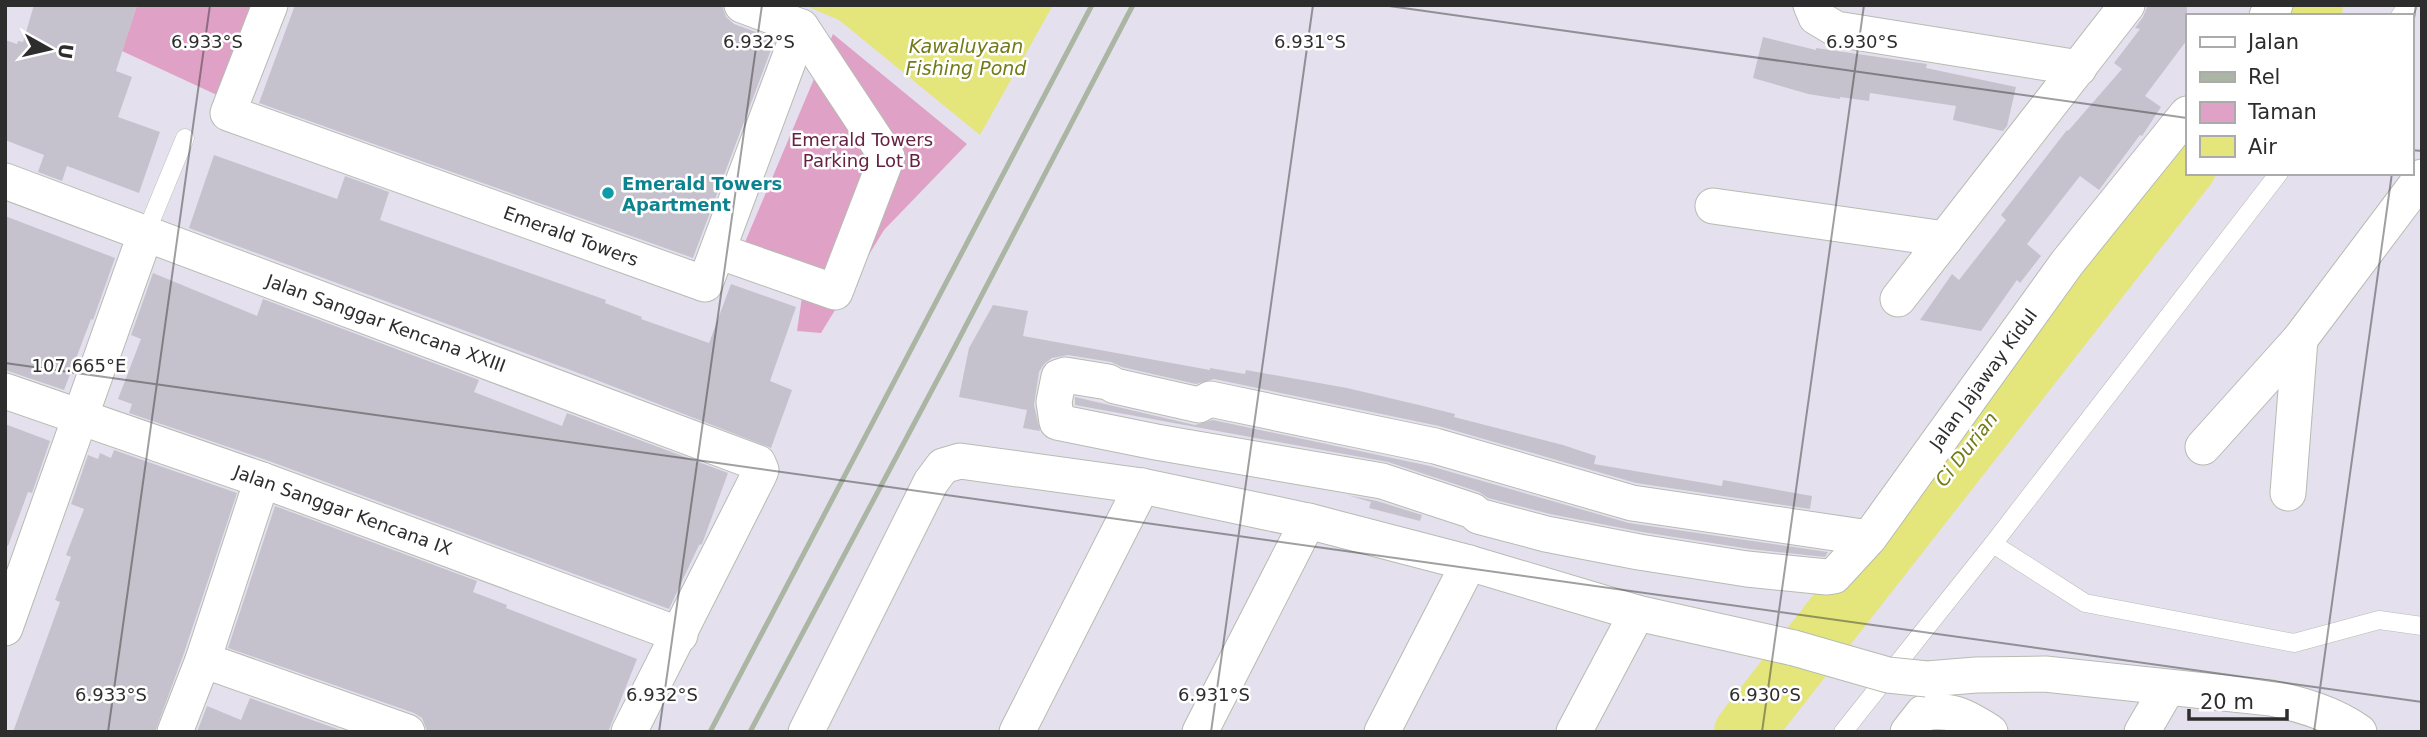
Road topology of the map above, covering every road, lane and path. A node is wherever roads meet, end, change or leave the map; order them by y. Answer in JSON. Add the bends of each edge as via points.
{"nodes":[{"id":1,"x":270,"y":5,"type":"edge"},
{"id":2,"x":743,"y":5,"type":"edge"},
{"id":3,"x":1811,"y":5,"type":"edge"},
{"id":4,"x":2127,"y":5,"type":"edge"},
{"id":5,"x":801,"y":27,"type":"junction"},
{"id":6,"x":2079,"y":68,"type":"junction"},
{"id":7,"x":2186,"y":115,"type":"edge"},
{"id":8,"x":185,"y":138,"type":"dead end"},
{"id":9,"x":2277,"y":175,"type":"edge"},
{"id":10,"x":2422,"y":177,"type":"edge"},
{"id":11,"x":5,"y":181,"type":"edge"},
{"id":12,"x":1713,"y":206,"type":"dead end"},
{"id":13,"x":2407,"y":217,"type":"edge"},
{"id":14,"x":145,"y":235,"type":"junction"},
{"id":15,"x":1945,"y":239,"type":"junction"},
{"id":16,"x":718,"y":251,"type":"junction"},
{"id":17,"x":1898,"y":299,"type":"dead end"},
{"id":18,"x":2300,"y":339,"type":"junction"},
{"id":19,"x":5,"y":391,"type":"edge"},
{"id":20,"x":80,"y":416,"type":"junction"},
{"id":21,"x":2203,"y":447,"type":"dead end"},
{"id":22,"x":262,"y":480,"type":"junction"},
{"id":23,"x":1142,"y":486,"type":"junction"},
{"id":24,"x":2288,"y":493,"type":"dead end"},
{"id":25,"x":1308,"y":521,"type":"junction"},
{"id":26,"x":1869,"y":538,"type":"junction"},
{"id":27,"x":1993,"y":544,"type":"junction"},
{"id":28,"x":1469,"y":562,"type":"junction"},
{"id":29,"x":1637,"y":612,"type":"junction"},
{"id":30,"x":2422,"y":626,"type":"edge"},
{"id":31,"x":5,"y":628,"type":"edge"},
{"id":32,"x":680,"y":635,"type":"junction"},
{"id":33,"x":203,"y":660,"type":"junction"},
{"id":34,"x":2167,"y":689,"type":"junction"},
{"id":35,"x":175,"y":732,"type":"edge"},
{"id":36,"x":407,"y":732,"type":"edge"},
{"id":37,"x":629,"y":732,"type":"edge"},
{"id":38,"x":806,"y":732,"type":"edge"},
{"id":39,"x":1017,"y":732,"type":"edge"},
{"id":40,"x":1200,"y":732,"type":"edge"},
{"id":41,"x":1382,"y":732,"type":"edge"},
{"id":42,"x":1574,"y":732,"type":"edge"},
{"id":43,"x":1843,"y":732,"type":"edge"},
{"id":44,"x":1908,"y":732,"type":"edge"},
{"id":45,"x":1990,"y":732,"type":"edge"},
{"id":46,"x":2142,"y":732,"type":"edge"},
{"id":47,"x":2359,"y":732,"type":"edge"}],
"edges":[{"from":1,"to":16,"type":"street","name":"Emerald Towers","via":[[228,113],[705,284]]},
{"from":2,"to":5,"type":"street"},
{"from":3,"to":6,"type":"street","via":[[1816,17],[1836,29]]},
{"from":4,"to":6,"type":"street"},
{"from":5,"to":16,"type":"street","name":"Emerald Towers"},
{"from":5,"to":16,"type":"street","via":[[887,157],[835,292]]},
{"from":6,"to":15,"type":"street"},
{"from":7,"to":26,"type":"street","name":"Jalan Jajaway Kidul","via":[[2067,263]]},
{"from":8,"to":14,"type":"lane"},
{"from":9,"to":27,"type":"lane"},
{"from":10,"to":13,"type":"street"},
{"from":11,"to":14,"type":"street","name":"Jalan Sanggar Kencana XXIII"},
{"from":12,"to":15,"type":"street"},
{"from":13,"to":18,"type":"street"},
{"from":14,"to":20,"type":"street"},
{"from":14,"to":32,"type":"street","name":"Jalan Sanggar Kencana XXIII","via":[[758,463],[761,470]]},
{"from":15,"to":17,"type":"street"},
{"from":18,"to":21,"type":"street"},
{"from":18,"to":24,"type":"street"},
{"from":19,"to":20,"type":"street","name":"Jalan Sanggar Kencana IX"},
{"from":20,"to":22,"type":"street","name":"Jalan Sanggar Kencana IX"},
{"from":20,"to":31,"type":"street"},
{"from":22,"to":32,"type":"street","name":"Jalan Sanggar Kencana IX"},
{"from":22,"to":33,"type":"street"},
{"from":23,"to":25,"type":"street"},
{"from":23,"to":38,"type":"street","via":[[960,461],[943,466],[930,482]]},
{"from":23,"to":39,"type":"street"},
{"from":25,"to":28,"type":"street"},
{"from":25,"to":40,"type":"street"},
{"from":26,"to":26,"type":"street","name":"Jalan Jajaway Kidul","via":[[1834,576],[1827,577],[1639,552],[1478,516],[1382,481],[1057,422],[1054,402],[1059,377],[1065,375],[1199,405],[1210,399],[1371,431],[1632,503]]},
{"from":27,"to":30,"type":"lane","via":[[2085,603],[2294,643],[2379,620]]},
{"from":27,"to":43,"type":"lane"},
{"from":28,"to":29,"type":"street"},
{"from":28,"to":41,"type":"street"},
{"from":29,"to":34,"type":"street","bridge":true,"via":[[1888,675],[1927,679],[2045,674]]},
{"from":29,"to":42,"type":"street"},
{"from":32,"to":37,"type":"street"},
{"from":33,"to":35,"type":"street"},
{"from":33,"to":36,"type":"street"},
{"from":34,"to":46,"type":"street"},
{"from":34,"to":47,"type":"street","via":[[2271,698],[2342,720]]},
{"from":44,"to":45,"type":"street","via":[[1923,713],[1940,710]]}]}
